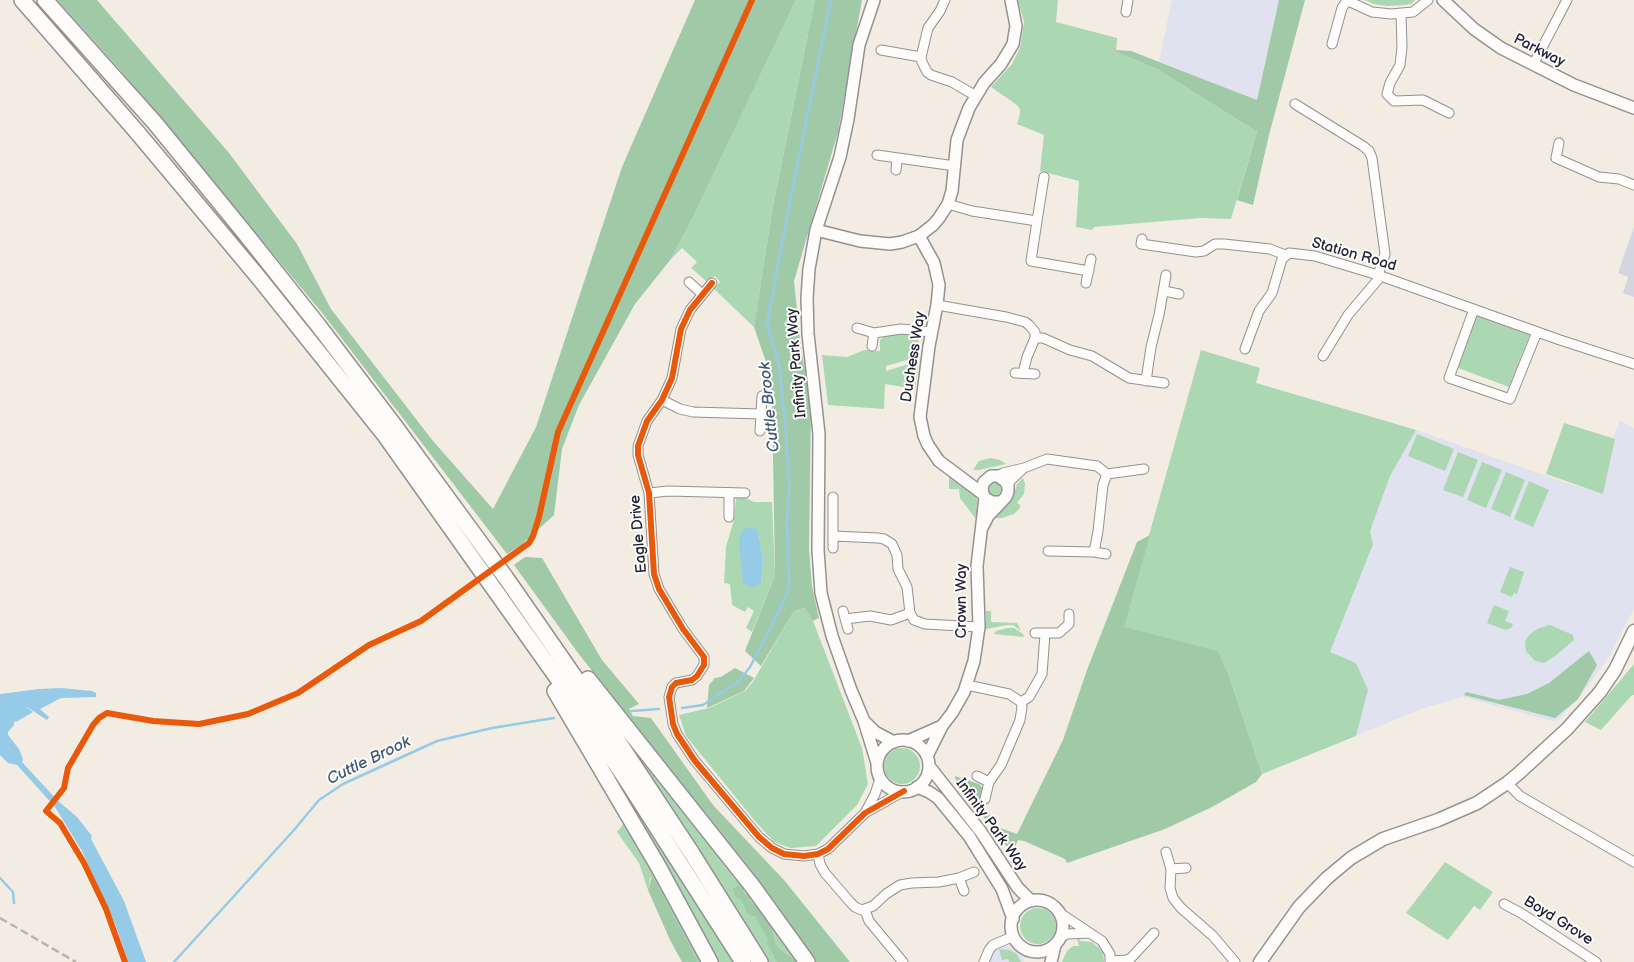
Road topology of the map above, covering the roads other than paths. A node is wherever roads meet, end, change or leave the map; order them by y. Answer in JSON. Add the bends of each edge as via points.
{"nodes":[{"id":1,"x":22,"y":0,"type":"edge"},
{"id":2,"x":45,"y":0,"type":"edge"},
{"id":3,"x":944,"y":0,"type":"edge"},
{"id":4,"x":1011,"y":0,"type":"edge"},
{"id":5,"x":1128,"y":0,"type":"edge"},
{"id":6,"x":1347,"y":0,"type":"edge"},
{"id":7,"x":1428,"y":0,"type":"edge"},
{"id":8,"x":1443,"y":0,"type":"edge"},
{"id":9,"x":1567,"y":0,"type":"edge"},
{"id":10,"x":872,"y":1,"type":"edge"},
{"id":11,"x":1126,"y":12,"type":"dead end"},
{"id":12,"x":1401,"y":14,"type":"junction"},
{"id":13,"x":1332,"y":44,"type":"dead end"},
{"id":14,"x":881,"y":50,"type":"dead end"},
{"id":15,"x":921,"y":57,"type":"junction"},
{"id":16,"x":1533,"y":66,"type":"junction"},
{"id":17,"x":976,"y":96,"type":"junction"},
{"id":18,"x":1310,"y":102,"type":"dead end"},
{"id":19,"x":1295,"y":104,"type":"dead end"},
{"id":20,"x":1634,"y":108,"type":"edge"},
{"id":21,"x":1304,"y":110,"type":"junction"},
{"id":22,"x":1449,"y":113,"type":"dead end"},
{"id":23,"x":1559,"y":143,"type":"dead end"},
{"id":24,"x":877,"y":155,"type":"dead end"},
{"id":25,"x":897,"y":158,"type":"junction"},
{"id":26,"x":954,"y":166,"type":"junction"},
{"id":27,"x":896,"y":170,"type":"dead end"},
{"id":28,"x":1044,"y":178,"type":"dead end"},
{"id":29,"x":1634,"y":184,"type":"edge"},
{"id":30,"x":948,"y":204,"type":"junction"},
{"id":31,"x":1037,"y":222,"type":"junction"},
{"id":32,"x":816,"y":230,"type":"junction"},
{"id":33,"x":919,"y":236,"type":"junction"},
{"id":34,"x":1142,"y":239,"type":"dead end"},
{"id":35,"x":1285,"y":255,"type":"junction"},
{"id":36,"x":1091,"y":259,"type":"dead end"},
{"id":37,"x":1089,"y":271,"type":"junction"},
{"id":38,"x":1166,"y":275,"type":"dead end"},
{"id":39,"x":1380,"y":276,"type":"junction"},
{"id":40,"x":689,"y":282,"type":"dead end"},
{"id":41,"x":712,"y":283,"type":"dead end"},
{"id":42,"x":1086,"y":283,"type":"dead end"},
{"id":43,"x":1164,"y":291,"type":"junction"},
{"id":44,"x":702,"y":294,"type":"junction"},
{"id":45,"x":1179,"y":294,"type":"dead end"},
{"id":46,"x":937,"y":305,"type":"junction"},
{"id":47,"x":1474,"y":309,"type":"junction"},
{"id":48,"x":857,"y":328,"type":"dead end"},
{"id":49,"x":932,"y":332,"type":"junction"},
{"id":50,"x":1537,"y":332,"type":"junction"},
{"id":51,"x":874,"y":333,"type":"junction"},
{"id":52,"x":1238,"y":336,"type":"dead end"},
{"id":53,"x":1035,"y":338,"type":"junction"},
{"id":54,"x":1248,"y":339,"type":"junction"},
{"id":55,"x":872,"y":346,"type":"dead end"},
{"id":56,"x":1244,"y":349,"type":"dead end"},
{"id":57,"x":1323,"y":356,"type":"dead end"},
{"id":58,"x":1634,"y":364,"type":"edge"},
{"id":59,"x":1035,"y":374,"type":"dead end"},
{"id":60,"x":1146,"y":381,"type":"junction"},
{"id":61,"x":1164,"y":383,"type":"dead end"},
{"id":62,"x":762,"y":396,"type":"dead end"},
{"id":63,"x":662,"y":400,"type":"junction"},
{"id":64,"x":761,"y":414,"type":"junction"},
{"id":65,"x":760,"y":431,"type":"dead end"},
{"id":66,"x":1024,"y":468,"type":"junction"},
{"id":67,"x":1144,"y":469,"type":"dead end"},
{"id":68,"x":956,"y":473,"type":"junction"},
{"id":69,"x":1107,"y":474,"type":"junction"},
{"id":70,"x":998,"y":476,"type":"junction"},
{"id":71,"x":985,"y":480,"type":"junction"},
{"id":72,"x":1008,"y":486,"type":"junction"},
{"id":73,"x":649,"y":493,"type":"junction"},
{"id":74,"x":729,"y":493,"type":"junction"},
{"id":75,"x":744,"y":493,"type":"dead end"},
{"id":76,"x":984,"y":496,"type":"junction"},
{"id":77,"x":833,"y":497,"type":"dead end"},
{"id":78,"x":1000,"y":502,"type":"junction"},
{"id":79,"x":729,"y":517,"type":"dead end"},
{"id":80,"x":982,"y":528,"type":"junction"},
{"id":81,"x":833,"y":536,"type":"junction"},
{"id":82,"x":833,"y":548,"type":"dead end"},
{"id":83,"x":1048,"y":552,"type":"dead end"},
{"id":84,"x":1094,"y":552,"type":"junction"},
{"id":85,"x":1106,"y":554,"type":"dead end"},
{"id":86,"x":498,"y":592,"type":"junction"},
{"id":87,"x":520,"y":597,"type":"junction"},
{"id":88,"x":910,"y":613,"type":"junction"},
{"id":89,"x":1069,"y":614,"type":"dead end"},
{"id":90,"x":979,"y":627,"type":"junction"},
{"id":91,"x":848,"y":629,"type":"dead end"},
{"id":92,"x":1634,"y":631,"type":"edge"},
{"id":93,"x":1034,"y":633,"type":"dead end"},
{"id":94,"x":1045,"y":634,"type":"junction"},
{"id":95,"x":967,"y":685,"type":"junction"},
{"id":96,"x":1021,"y":702,"type":"junction"},
{"id":97,"x":864,"y":721,"type":"junction"},
{"id":98,"x":942,"y":726,"type":"junction"},
{"id":99,"x":908,"y":741,"type":"junction"},
{"id":100,"x":894,"y":742,"type":"junction"},
{"id":101,"x":928,"y":761,"type":"junction"},
{"id":102,"x":877,"y":763,"type":"junction"},
{"id":103,"x":977,"y":776,"type":"dead end"},
{"id":104,"x":880,"y":779,"type":"junction"},
{"id":105,"x":989,"y":782,"type":"junction"},
{"id":106,"x":1507,"y":783,"type":"junction"},
{"id":107,"x":917,"y":787,"type":"junction"},
{"id":108,"x":904,"y":792,"type":"junction"},
{"id":109,"x":985,"y":799,"type":"dead end"},
{"id":110,"x":865,"y":813,"type":"junction"},
{"id":111,"x":1166,"y":852,"type":"dead end"},
{"id":112,"x":818,"y":854,"type":"junction"},
{"id":113,"x":1634,"y":862,"type":"edge"},
{"id":114,"x":1171,"y":868,"type":"junction"},
{"id":115,"x":1186,"y":868,"type":"dead end"},
{"id":116,"x":974,"y":872,"type":"dead end"},
{"id":117,"x":960,"y":878,"type":"junction"},
{"id":118,"x":964,"y":891,"type":"dead end"},
{"id":119,"x":1031,"y":901,"type":"junction"},
{"id":120,"x":1507,"y":909,"type":"dead end"},
{"id":121,"x":865,"y":910,"type":"junction"},
{"id":122,"x":1060,"y":913,"type":"junction"},
{"id":123,"x":1012,"y":919,"type":"junction"},
{"id":124,"x":1089,"y":933,"type":"junction"},
{"id":125,"x":1154,"y":933,"type":"dead end"},
{"id":126,"x":1014,"y":936,"type":"junction"},
{"id":127,"x":1058,"y":941,"type":"junction"},
{"id":128,"x":1025,"y":948,"type":"junction"},
{"id":129,"x":1110,"y":961,"type":"edge"},
{"id":130,"x":710,"y":962,"type":"edge"},
{"id":131,"x":743,"y":962,"type":"edge"},
{"id":132,"x":760,"y":962,"type":"edge"},
{"id":133,"x":807,"y":962,"type":"edge"},
{"id":134,"x":902,"y":962,"type":"edge"},
{"id":135,"x":984,"y":962,"type":"edge"},
{"id":136,"x":1030,"y":962,"type":"edge"},
{"id":137,"x":1051,"y":962,"type":"edge"},
{"id":138,"x":1235,"y":962,"type":"edge"},
{"id":139,"x":1260,"y":962,"type":"edge"},
{"id":140,"x":1596,"y":962,"type":"edge"}],
"edges":[{"from":1,"to":86,"type":"highway","via":[[295,321],[384,434]]},
{"from":2,"to":87,"type":"highway","via":[[155,123],[312,317]]},
{"from":3,"to":15,"type":"street","via":[[928,28]]},
{"from":4,"to":17,"type":"street","via":[[1016,26],[1013,44]]},
{"from":5,"to":11,"type":"street"},
{"from":6,"to":12,"type":"street","via":[[1372,12]]},
{"from":6,"to":13,"type":"street"},
{"from":7,"to":12,"type":"street","via":[[1418,10]]},
{"from":8,"to":16,"type":"street","name":"Parkway","via":[[1487,38]]},
{"from":9,"to":16,"type":"street"},
{"from":10,"to":32,"type":"street","name":"Infinity Park Way","via":[[859,45],[840,158]]},
{"from":12,"to":22,"type":"street","via":[[1400,65],[1387,94],[1394,101],[1423,100]]},
{"from":14,"to":15,"type":"street"},
{"from":15,"to":17,"type":"street","via":[[927,72]]},
{"from":16,"to":20,"type":"street","name":"Parkway"},
{"from":17,"to":26,"type":"street","via":[[960,129]]},
{"from":18,"to":21,"type":"street"},
{"from":19,"to":21,"type":"street"},
{"from":21,"to":39,"type":"street","via":[[1369,151],[1385,254]]},
{"from":23,"to":29,"type":"street","via":[[1556,158],[1588,173]]},
{"from":24,"to":25,"type":"street"},
{"from":25,"to":26,"type":"street"},
{"from":25,"to":27,"type":"street"},
{"from":26,"to":30,"type":"street"},
{"from":28,"to":31,"type":"street"},
{"from":30,"to":31,"type":"street"},
{"from":30,"to":33,"type":"street","via":[[933,225]]},
{"from":31,"to":37,"type":"street","via":[[1031,261]]},
{"from":32,"to":33,"type":"street","via":[[890,244]]},
{"from":32,"to":97,"type":"street","name":"Infinity Park Way","via":[[807,298],[808,342],[819,434],[819,573],[832,636]]},
{"from":33,"to":46,"type":"street","name":"Duchess Way","via":[[938,274]]},
{"from":34,"to":35,"type":"street","name":"Station Road","via":[[1141,244],[1196,252],[1224,244],[1275,250]]},
{"from":35,"to":39,"type":"street","name":"Station Road","via":[[1289,252],[1315,256]]},
{"from":35,"to":54,"type":"street","via":[[1272,293],[1259,311]]},
{"from":36,"to":37,"type":"street"},
{"from":37,"to":42,"type":"street"},
{"from":38,"to":43,"type":"street"},
{"from":39,"to":47,"type":"street","name":"Station Road"},
{"from":39,"to":57,"type":"street","via":[[1348,315]]},
{"from":40,"to":44,"type":"street"},
{"from":41,"to":44,"type":"street","name":"Eagle Drive"},
{"from":43,"to":45,"type":"street"},
{"from":43,"to":60,"type":"street","via":[[1150,347]]},
{"from":44,"to":63,"type":"street","name":"Eagle Drive","via":[[681,329],[672,378]]},
{"from":46,"to":49,"type":"street","name":"Duchess Way"},
{"from":46,"to":53,"type":"street","via":[[1025,322],[1033,329]]},
{"from":47,"to":50,"type":"street","name":"Station Road"},
{"from":47,"to":50,"type":"street","via":[[1449,378],[1510,399]]},
{"from":48,"to":51,"type":"street"},
{"from":49,"to":51,"type":"street","via":[[901,329]]},
{"from":49,"to":68,"type":"street","name":"Duchess Way","via":[[921,425],[935,456]]},
{"from":50,"to":58,"type":"street","name":"Station Road"},
{"from":51,"to":55,"type":"street"},
{"from":52,"to":54,"type":"street"},
{"from":53,"to":59,"type":"street","via":[[1019,373]]},
{"from":53,"to":60,"type":"street","via":[[1092,356],[1122,375]]},
{"from":54,"to":56,"type":"street"},
{"from":60,"to":61,"type":"street"},
{"from":62,"to":64,"type":"street"},
{"from":63,"to":64,"type":"street","via":[[693,412]]},
{"from":63,"to":73,"type":"street","name":"Eagle Drive","via":[[647,421],[638,446]]},
{"from":64,"to":65,"type":"street"},
{"from":66,"to":69,"type":"street","via":[[1040,461],[1056,460],[1097,466]]},
{"from":66,"to":70,"type":"street"},
{"from":66,"to":72,"type":"street","name":"Crown Way"},
{"from":67,"to":69,"type":"street"},
{"from":68,"to":71,"type":"street","name":"Duchess Way"},
{"from":68,"to":76,"type":"street","name":"Duchess Way"},
{"from":69,"to":84,"type":"street","via":[[1102,485]]},
{"from":70,"to":71,"type":"street"},
{"from":70,"to":72,"type":"street"},
{"from":71,"to":76,"type":"street","name":"Crown Way"},
{"from":72,"to":78,"type":"street","name":"Crown Way","via":[[1007,495]]},
{"from":73,"to":74,"type":"street"},
{"from":73,"to":112,"type":"street","name":"Eagle Drive","via":[[656,582],[683,629],[704,657],[704,665],[697,676],[676,683],[670,692],[671,716],[677,734],[695,761],[759,837],[772,848],[792,856]]},
{"from":74,"to":75,"type":"street"},
{"from":74,"to":79,"type":"street"},
{"from":76,"to":78,"type":"street","via":[[992,502]]},
{"from":76,"to":80,"type":"street","name":"Crown Way"},
{"from":77,"to":81,"type":"street"},
{"from":78,"to":80,"type":"street","name":"Crown Way"},
{"from":80,"to":90,"type":"street","name":"Crown Way","via":[[977,566]]},
{"from":81,"to":82,"type":"street"},
{"from":81,"to":88,"type":"street","via":[[878,538],[892,544],[898,569],[907,587]]},
{"from":83,"to":84,"type":"street"},
{"from":84,"to":85,"type":"street"},
{"from":86,"to":130,"type":"highway","via":[[658,866]]},
{"from":86,"to":131,"type":"highway","via":[[624,776]]},
{"from":87,"to":132,"type":"highway","via":[[661,806]]},
{"from":87,"to":133,"type":"highway","via":[[729,857]]},
{"from":88,"to":90,"type":"street","via":[[914,620],[925,624]]},
{"from":88,"to":91,"type":"street","via":[[891,620],[844,615]]},
{"from":89,"to":94,"type":"street","via":[[1069,624],[1059,633]]},
{"from":90,"to":95,"type":"street","name":"Crown Way"},
{"from":92,"to":106,"type":"main road","via":[[1600,692],[1562,733]]},
{"from":93,"to":94,"type":"street"},
{"from":94,"to":96,"type":"street","via":[[1042,674],[1029,697]]},
{"from":95,"to":96,"type":"street","via":[[1009,694]]},
{"from":95,"to":98,"type":"street","name":"Crown Way"},
{"from":96,"to":105,"type":"street","via":[[1020,720],[1001,765]]},
{"from":97,"to":100,"type":"street","name":"Infinity Park Way"},
{"from":97,"to":102,"type":"street","name":"Infinity Park Way"},
{"from":98,"to":99,"type":"street"},
{"from":98,"to":101,"type":"street","name":"Crown Way"},
{"from":99,"to":100,"type":"street"},
{"from":99,"to":101,"type":"street","via":[[920,747]]},
{"from":100,"to":102,"type":"street","via":[[884,750]]},
{"from":101,"to":107,"type":"street","via":[[926,777]]},
{"from":101,"to":119,"type":"street","name":"Infinity Park Way","via":[[1018,888]]},
{"from":102,"to":104,"type":"street"},
{"from":103,"to":105,"type":"street"},
{"from":104,"to":108,"type":"street","via":[[888,787]]},
{"from":104,"to":110,"type":"street"},
{"from":105,"to":109,"type":"street"},
{"from":106,"to":113,"type":"street","via":[[1520,796]]},
{"from":106,"to":139,"type":"main road","via":[[1465,809],[1390,836],[1351,858],[1299,907]]},
{"from":107,"to":108,"type":"street"},
{"from":107,"to":123,"type":"street","name":"Infinity Park Way","via":[[938,798],[969,836],[1002,888]]},
{"from":108,"to":110,"type":"street"},
{"from":110,"to":112,"type":"street","via":[[828,849]]},
{"from":111,"to":114,"type":"street"},
{"from":112,"to":121,"type":"street","via":[[820,864],[843,895],[855,907]]},
{"from":114,"to":115,"type":"street"},
{"from":114,"to":138,"type":"street","via":[[1173,898]]},
{"from":116,"to":117,"type":"street"},
{"from":117,"to":118,"type":"street"},
{"from":117,"to":121,"type":"street","via":[[900,886]]},
{"from":119,"to":122,"type":"street","via":[[1048,902]]},
{"from":119,"to":123,"type":"street","via":[[1019,907]]},
{"from":120,"to":140,"type":"street","name":"Boyd Grove"},
{"from":121,"to":134,"type":"street","via":[[869,921]]},
{"from":122,"to":124,"type":"street"},
{"from":122,"to":127,"type":"street","via":[[1063,923]]},
{"from":123,"to":126,"type":"street"},
{"from":124,"to":127,"type":"street","via":[[1067,934]]},
{"from":124,"to":129,"type":"street","via":[[1102,941],[1110,954]]},
{"from":125,"to":129,"type":"street","via":[[1131,958]]},
{"from":126,"to":128,"type":"street"},
{"from":126,"to":135,"type":"street","via":[[993,945]]},
{"from":127,"to":128,"type":"street","via":[[1040,952]]},
{"from":127,"to":137,"type":"street"},
{"from":128,"to":136,"type":"street"}]}
